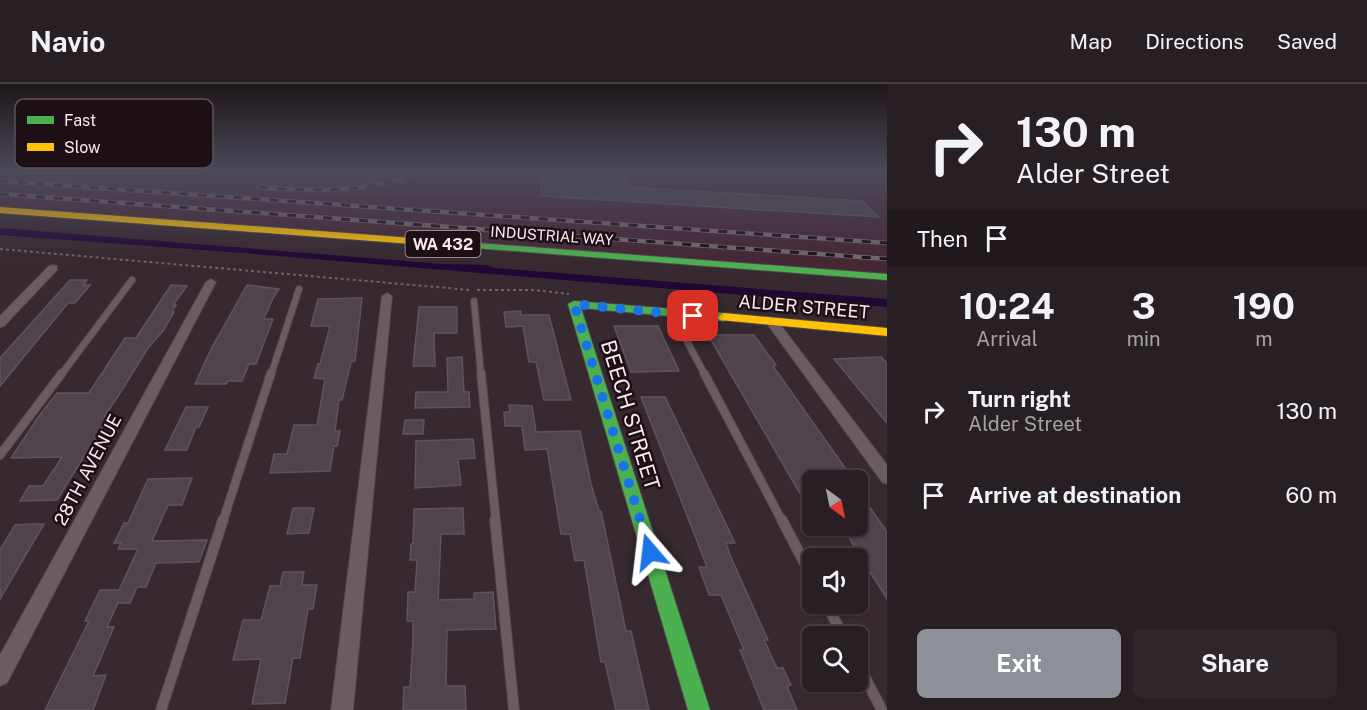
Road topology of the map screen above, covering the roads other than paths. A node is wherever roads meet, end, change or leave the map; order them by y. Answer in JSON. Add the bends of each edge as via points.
{"nodes":[{"id":1,"x":0,"y":210,"type":"edge"},
{"id":2,"x":53,"y":268,"type":"dead end"},
{"id":3,"x":887,"y":277,"type":"edge"},
{"id":4,"x":132,"y":280,"type":"dead end"},
{"id":5,"x":211,"y":282,"type":"dead end"},
{"id":6,"x":299,"y":289,"type":"dead end"},
{"id":7,"x":387,"y":296,"type":"dead end"},
{"id":8,"x":574,"y":299,"type":"joint"},
{"id":9,"x":474,"y":302,"type":"dead end"},
{"id":10,"x":673,"y":315,"type":"junction"},
{"id":11,"x":772,"y":322,"type":"junction"},
{"id":12,"x":0,"y":323,"type":"edge"},
{"id":13,"x":884,"y":335,"type":"edge"},
{"id":14,"x":0,"y":455,"type":"edge"},
{"id":15,"x":887,"y":477,"type":"edge"},
{"id":16,"x":802,"y":558,"type":"edge"},
{"id":17,"x":0,"y":676,"type":"edge"},
{"id":18,"x":868,"y":683,"type":"edge"},
{"id":19,"x":161,"y":710,"type":"edge"},
{"id":20,"x":342,"y":710,"type":"edge"},
{"id":21,"x":514,"y":710,"type":"edge"},
{"id":22,"x":699,"y":710,"type":"edge"},
{"id":23,"x":882,"y":710,"type":"edge"}],
"edges":[{"from":1,"to":3,"type":"main road","name":"INDUSTRIAL WAY","number":"WA 432"},
{"from":2,"to":12,"type":"street"},
{"from":4,"to":14,"type":"lane"},
{"from":5,"to":17,"type":"street","name":"28TH AVENUE"},
{"from":6,"to":19,"type":"lane"},
{"from":7,"to":20,"type":"street"},
{"from":8,"to":10,"type":"main road","name":"ALDER STREET"},
{"from":8,"to":22,"type":"main road","name":"BEECH STREET"},
{"from":9,"to":21,"type":"lane"},
{"from":10,"to":11,"type":"main road","name":"ALDER STREET"},
{"from":10,"to":16,"type":"lane"},
{"from":11,"to":13,"type":"main road","name":"ALDER STREET"},
{"from":11,"to":15,"type":"street"},
{"from":18,"to":23,"type":"lane"}]}
